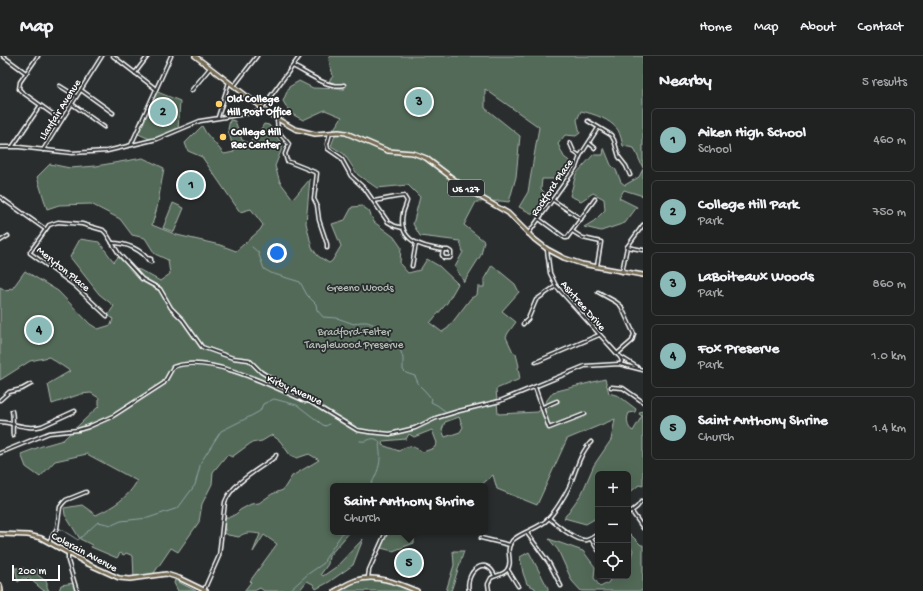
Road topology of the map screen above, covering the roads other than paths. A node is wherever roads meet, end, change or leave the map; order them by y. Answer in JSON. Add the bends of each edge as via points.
{"nodes":[{"id":1,"x":3,"y":56,"type":"edge"},
{"id":2,"x":38,"y":56,"type":"edge"},
{"id":3,"x":102,"y":56,"type":"edge"},
{"id":4,"x":113,"y":56,"type":"edge"},
{"id":5,"x":148,"y":56,"type":"edge"},
{"id":6,"x":171,"y":56,"type":"edge"},
{"id":7,"x":195,"y":56,"type":"edge"},
{"id":8,"x":257,"y":56,"type":"edge"},
{"id":9,"x":300,"y":56,"type":"edge"},
{"id":10,"x":293,"y":66,"type":"junction"},
{"id":11,"x":210,"y":68,"type":"junction"},
{"id":12,"x":26,"y":72,"type":"junction"},
{"id":13,"x":135,"y":73,"type":"junction"},
{"id":14,"x":229,"y":82,"type":"junction"},
{"id":15,"x":344,"y":85,"type":"dead end"},
{"id":16,"x":60,"y":86,"type":"dead end"},
{"id":17,"x":234,"y":86,"type":"junction"},
{"id":18,"x":156,"y":88,"type":"junction"},
{"id":19,"x":81,"y":90,"type":"junction"},
{"id":20,"x":191,"y":91,"type":"dead end"},
{"id":21,"x":76,"y":96,"type":"junction"},
{"id":22,"x":72,"y":104,"type":"junction"},
{"id":23,"x":40,"y":106,"type":"junction"},
{"id":24,"x":262,"y":108,"type":"junction"},
{"id":25,"x":113,"y":113,"type":"dead end"},
{"id":26,"x":218,"y":118,"type":"junction"},
{"id":27,"x":277,"y":119,"type":"junction"},
{"id":28,"x":61,"y":120,"type":"junction"},
{"id":29,"x":588,"y":122,"type":"dead end"},
{"id":30,"x":104,"y":127,"type":"dead end"},
{"id":31,"x":598,"y":128,"type":"junction"},
{"id":32,"x":330,"y":133,"type":"junction"},
{"id":33,"x":570,"y":142,"type":"dead end"},
{"id":34,"x":589,"y":143,"type":"junction"},
{"id":35,"x":130,"y":145,"type":"junction"},
{"id":36,"x":13,"y":146,"type":"junction"},
{"id":37,"x":0,"y":147,"type":"edge"},
{"id":38,"x":595,"y":148,"type":"dead end"},
{"id":39,"x":43,"y":150,"type":"junction"},
{"id":40,"x":580,"y":156,"type":"junction"},
{"id":41,"x":630,"y":175,"type":"dead end"},
{"id":42,"x":0,"y":197,"type":"edge"},
{"id":43,"x":595,"y":199,"type":"dead end"},
{"id":44,"x":553,"y":200,"type":"junction"},
{"id":45,"x":374,"y":201,"type":"junction"},
{"id":46,"x":581,"y":219,"type":"junction"},
{"id":47,"x":539,"y":220,"type":"junction"},
{"id":48,"x":643,"y":225,"type":"edge"},
{"id":49,"x":403,"y":228,"type":"junction"},
{"id":50,"x":46,"y":229,"type":"junction"},
{"id":51,"x":572,"y":231,"type":"junction"},
{"id":52,"x":528,"y":234,"type":"junction"},
{"id":53,"x":8,"y":236,"type":"dead end"},
{"id":54,"x":0,"y":241,"type":"edge"},
{"id":55,"x":112,"y":243,"type":"junction"},
{"id":56,"x":416,"y":244,"type":"junction"},
{"id":57,"x":627,"y":247,"type":"junction"},
{"id":58,"x":327,"y":248,"type":"dead end"},
{"id":59,"x":547,"y":249,"type":"junction"},
{"id":60,"x":443,"y":250,"type":"junction"},
{"id":61,"x":643,"y":250,"type":"edge"},
{"id":62,"x":553,"y":252,"type":"junction"},
{"id":63,"x":549,"y":256,"type":"junction"},
{"id":64,"x":147,"y":258,"type":"dead end"},
{"id":65,"x":412,"y":266,"type":"dead end"},
{"id":66,"x":597,"y":266,"type":"junction"},
{"id":67,"x":622,"y":272,"type":"junction"},
{"id":68,"x":643,"y":275,"type":"edge"},
{"id":69,"x":556,"y":286,"type":"junction"},
{"id":70,"x":598,"y":292,"type":"dead end"},
{"id":71,"x":107,"y":316,"type":"dead end"},
{"id":72,"x":523,"y":324,"type":"dead end"},
{"id":73,"x":599,"y":334,"type":"junction"},
{"id":74,"x":617,"y":354,"type":"junction"},
{"id":75,"x":620,"y":357,"type":"junction"},
{"id":76,"x":536,"y":362,"type":"dead end"},
{"id":77,"x":621,"y":364,"type":"junction"},
{"id":78,"x":638,"y":368,"type":"junction"},
{"id":79,"x":643,"y":370,"type":"edge"},
{"id":80,"x":31,"y":384,"type":"dead end"},
{"id":81,"x":536,"y":387,"type":"junction"},
{"id":82,"x":611,"y":387,"type":"dead end"},
{"id":83,"x":0,"y":400,"type":"edge"},
{"id":84,"x":309,"y":401,"type":"junction"},
{"id":85,"x":557,"y":401,"type":"dead end"},
{"id":86,"x":643,"y":402,"type":"edge"},
{"id":87,"x":543,"y":407,"type":"junction"},
{"id":88,"x":12,"y":411,"type":"dead end"},
{"id":89,"x":74,"y":411,"type":"dead end"},
{"id":90,"x":585,"y":414,"type":"dead end"},
{"id":91,"x":0,"y":422,"type":"edge"},
{"id":92,"x":13,"y":424,"type":"junction"},
{"id":93,"x":13,"y":436,"type":"dead end"},
{"id":94,"x":591,"y":442,"type":"dead end"},
{"id":95,"x":0,"y":453,"type":"edge"},
{"id":96,"x":276,"y":455,"type":"dead end"},
{"id":97,"x":86,"y":492,"type":"dead end"},
{"id":98,"x":641,"y":502,"type":"dead end"},
{"id":99,"x":632,"y":512,"type":"joint"},
{"id":100,"x":549,"y":518,"type":"junction"},
{"id":101,"x":643,"y":528,"type":"edge"},
{"id":102,"x":527,"y":532,"type":"junction"},
{"id":103,"x":0,"y":534,"type":"edge"},
{"id":104,"x":385,"y":535,"type":"edge"},
{"id":105,"x":595,"y":536,"type":"edge"},
{"id":106,"x":481,"y":538,"type":"dead end"},
{"id":107,"x":591,"y":539,"type":"junction"},
{"id":108,"x":49,"y":542,"type":"junction"},
{"id":109,"x":510,"y":545,"type":"junction"},
{"id":110,"x":595,"y":545,"type":"edge"},
{"id":111,"x":68,"y":553,"type":"junction"},
{"id":112,"x":508,"y":570,"type":"junction"},
{"id":113,"x":495,"y":576,"type":"junction"},
{"id":114,"x":368,"y":578,"type":"junction"},
{"id":115,"x":0,"y":585,"type":"edge"},
{"id":116,"x":518,"y":586,"type":"dead end"},
{"id":117,"x":561,"y":586,"type":"dead end"},
{"id":118,"x":205,"y":590,"type":"edge"},
{"id":119,"x":1,"y":591,"type":"edge"},
{"id":120,"x":77,"y":591,"type":"edge"},
{"id":121,"x":335,"y":591,"type":"edge"},
{"id":122,"x":418,"y":591,"type":"edge"},
{"id":123,"x":469,"y":591,"type":"edge"},
{"id":124,"x":489,"y":591,"type":"edge"}],
"edges":[{"from":1,"to":12,"type":"street"},
{"from":2,"to":12,"type":"street"},
{"from":3,"to":19,"type":"street","name":"Llanfair Avenue"},
{"from":4,"to":13,"type":"street"},
{"from":5,"to":13,"type":"street"},
{"from":6,"to":18,"type":"street"},
{"from":7,"to":11,"type":"main road","number":"US 127"},
{"from":8,"to":17,"type":"street"},
{"from":9,"to":10,"type":"street"},
{"from":10,"to":15,"type":"street","via":[[324,82],[336,86]]},
{"from":10,"to":24,"type":"street"},
{"from":11,"to":14,"type":"main road","number":"US 127"},
{"from":11,"to":20,"type":"street"},
{"from":12,"to":23,"type":"street","via":[[19,89]]},
{"from":13,"to":18,"type":"street"},
{"from":14,"to":17,"type":"main road","number":"US 127"},
{"from":14,"to":26,"type":"street"},
{"from":16,"to":21,"type":"street"},
{"from":17,"to":24,"type":"main road","number":"US 127"},
{"from":18,"to":35,"type":"street"},
{"from":19,"to":21,"type":"street","name":"Llanfair Avenue"},
{"from":19,"to":25,"type":"street"},
{"from":21,"to":22,"type":"street","name":"Llanfair Avenue"},
{"from":22,"to":28,"type":"street","name":"Llanfair Avenue"},
{"from":22,"to":30,"type":"street"},
{"from":23,"to":28,"type":"street"},
{"from":23,"to":36,"type":"street"},
{"from":24,"to":26,"type":"street","via":[[256,113]]},
{"from":24,"to":27,"type":"main road","number":"US 127"},
{"from":26,"to":35,"type":"street","via":[[200,121],[163,137]]},
{"from":27,"to":32,"type":"main road","number":"US 127","via":[[306,132]]},
{"from":27,"to":58,"type":"street","via":[[278,131],[289,144],[285,154],[287,161],[317,173],[314,199]]},
{"from":28,"to":39,"type":"street","name":"Llanfair Avenue"},
{"from":29,"to":31,"type":"street"},
{"from":31,"to":34,"type":"street","name":"Rockford Place"},
{"from":31,"to":41,"type":"street","via":[[613,137],[619,157]]},
{"from":32,"to":45,"type":"street","via":[[328,149],[341,158],[351,176]]},
{"from":32,"to":52,"type":"main road","number":"US 127","via":[[346,133],[388,151],[422,156],[468,190],[506,211]]},
{"from":33,"to":40,"type":"street","via":[[574,152]]},
{"from":34,"to":38,"type":"street"},
{"from":34,"to":40,"type":"street","name":"Rockford Place"},
{"from":35,"to":39,"type":"street","via":[[87,153]]},
{"from":36,"to":37,"type":"street"},
{"from":36,"to":39,"type":"street"},
{"from":40,"to":44,"type":"street","name":"Rockford Place","via":[[576,167]]},
{"from":42,"to":50,"type":"street"},
{"from":43,"to":46,"type":"street"},
{"from":44,"to":46,"type":"street"},
{"from":44,"to":47,"type":"street","name":"Rockford Place"},
{"from":45,"to":49,"type":"street","via":[[388,222]]},
{"from":45,"to":49,"type":"street","via":[[405,197],[407,202],[402,215]]},
{"from":46,"to":51,"type":"street"},
{"from":47,"to":51,"type":"street","via":[[565,238]]},
{"from":47,"to":52,"type":"street","name":"Rockford Place"},
{"from":48,"to":57,"type":"street"},
{"from":49,"to":56,"type":"street"},
{"from":50,"to":55,"type":"street","via":[[48,225],[58,222],[82,224],[103,230]]},
{"from":50,"to":71,"type":"street","name":"Meryton Place","via":[[30,253],[74,285]]},
{"from":51,"to":66,"type":"street","via":[[583,238],[601,242]]},
{"from":52,"to":59,"type":"main road","number":"US 127"},
{"from":53,"to":54,"type":"street"},
{"from":55,"to":64,"type":"street","via":[[139,250]]},
{"from":55,"to":84,"type":"street","via":[[142,279],[160,289],[171,308],[184,320],[202,347],[233,358],[249,360],[261,372]]},
{"from":56,"to":60,"type":"street"},
{"from":56,"to":65,"type":"street"},
{"from":57,"to":61,"type":"street"},
{"from":57,"to":67,"type":"street"},
{"from":59,"to":62,"type":"main road","number":"US 127"},
{"from":59,"to":63,"type":"street","name":"Ashtree Drive"},
{"from":60,"to":60,"type":"street","via":[[444,258],[450,258],[451,252]]},
{"from":62,"to":63,"type":"street"},
{"from":62,"to":66,"type":"main road","number":"US 127","via":[[570,260]]},
{"from":63,"to":69,"type":"street","name":"Ashtree Drive","via":[[550,273]]},
{"from":66,"to":67,"type":"main road","number":"US 127"},
{"from":67,"to":68,"type":"main road","number":"US 127"},
{"from":69,"to":72,"type":"street","via":[[536,300],[528,319]]},
{"from":69,"to":73,"type":"street","name":"Ashtree Drive"},
{"from":70,"to":74,"type":"street","via":[[621,306],[633,333],[632,341]]},
{"from":73,"to":74,"type":"street","name":"Ashtree Drive"},
{"from":73,"to":76,"type":"street"},
{"from":74,"to":75,"type":"street","name":"Ashtree Drive"},
{"from":75,"to":77,"type":"street"},
{"from":75,"to":78,"type":"street","name":"Ashtree Drive"},
{"from":77,"to":78,"type":"street","name":"Kirby Avenue"},
{"from":77,"to":81,"type":"street","name":"Kirby Avenue","via":[[585,366]]},
{"from":78,"to":79,"type":"street","name":"Kirby Avenue"},
{"from":80,"to":83,"type":"street","via":[[9,392]]},
{"from":81,"to":84,"type":"street","name":"Kirby Avenue","via":[[500,401],[458,411],[415,428],[390,434],[357,430]]},
{"from":81,"to":87,"type":"street"},
{"from":82,"to":86,"type":"street","via":[[623,388]]},
{"from":84,"to":95,"type":"street","name":"Kirby Avenue","via":[[237,372],[202,364],[176,366],[170,370],[164,383],[114,416],[84,429],[49,433]]},
{"from":85,"to":87,"type":"street"},
{"from":87,"to":90,"type":"street","via":[[549,428]]},
{"from":88,"to":92,"type":"street"},
{"from":89,"to":92,"type":"street","via":[[36,428]]},
{"from":91,"to":92,"type":"street"},
{"from":92,"to":93,"type":"street"},
{"from":94,"to":100,"type":"street","via":[[580,458],[569,486]]},
{"from":96,"to":118,"type":"street","via":[[230,491],[225,502],[219,556]]},
{"from":97,"to":108,"type":"street","via":[[66,500],[60,507],[57,528]]},
{"from":98,"to":99,"type":"street"},
{"from":99,"to":101,"type":"street"},
{"from":100,"to":102,"type":"street","via":[[541,526]]},
{"from":100,"to":107,"type":"street","via":[[568,533],[584,540]]},
{"from":102,"to":109,"type":"street","via":[[515,538]]},
{"from":102,"to":117,"type":"street","via":[[549,563]]},
{"from":103,"to":108,"type":"main road","name":"Colerain Avenue","via":[[32,536]]},
{"from":104,"to":114,"type":"street"},
{"from":105,"to":107,"type":"street"},
{"from":106,"to":109,"type":"street"},
{"from":107,"to":110,"type":"street"},
{"from":108,"to":111,"type":"main road","name":"Colerain Avenue"},
{"from":109,"to":112,"type":"street"},
{"from":111,"to":118,"type":"main road","name":"Colerain Avenue","via":[[119,578],[134,579],[166,574]]},
{"from":111,"to":120,"type":"street"},
{"from":112,"to":113,"type":"street"},
{"from":112,"to":116,"type":"street"},
{"from":113,"to":123,"type":"street","via":[[487,567],[477,568],[469,577]]},
{"from":113,"to":124,"type":"street","via":[[489,582]]},
{"from":114,"to":121,"type":"main road","via":[[354,581]]},
{"from":114,"to":122,"type":"main road","via":[[385,580]]},
{"from":115,"to":119,"type":"main road"}]}
